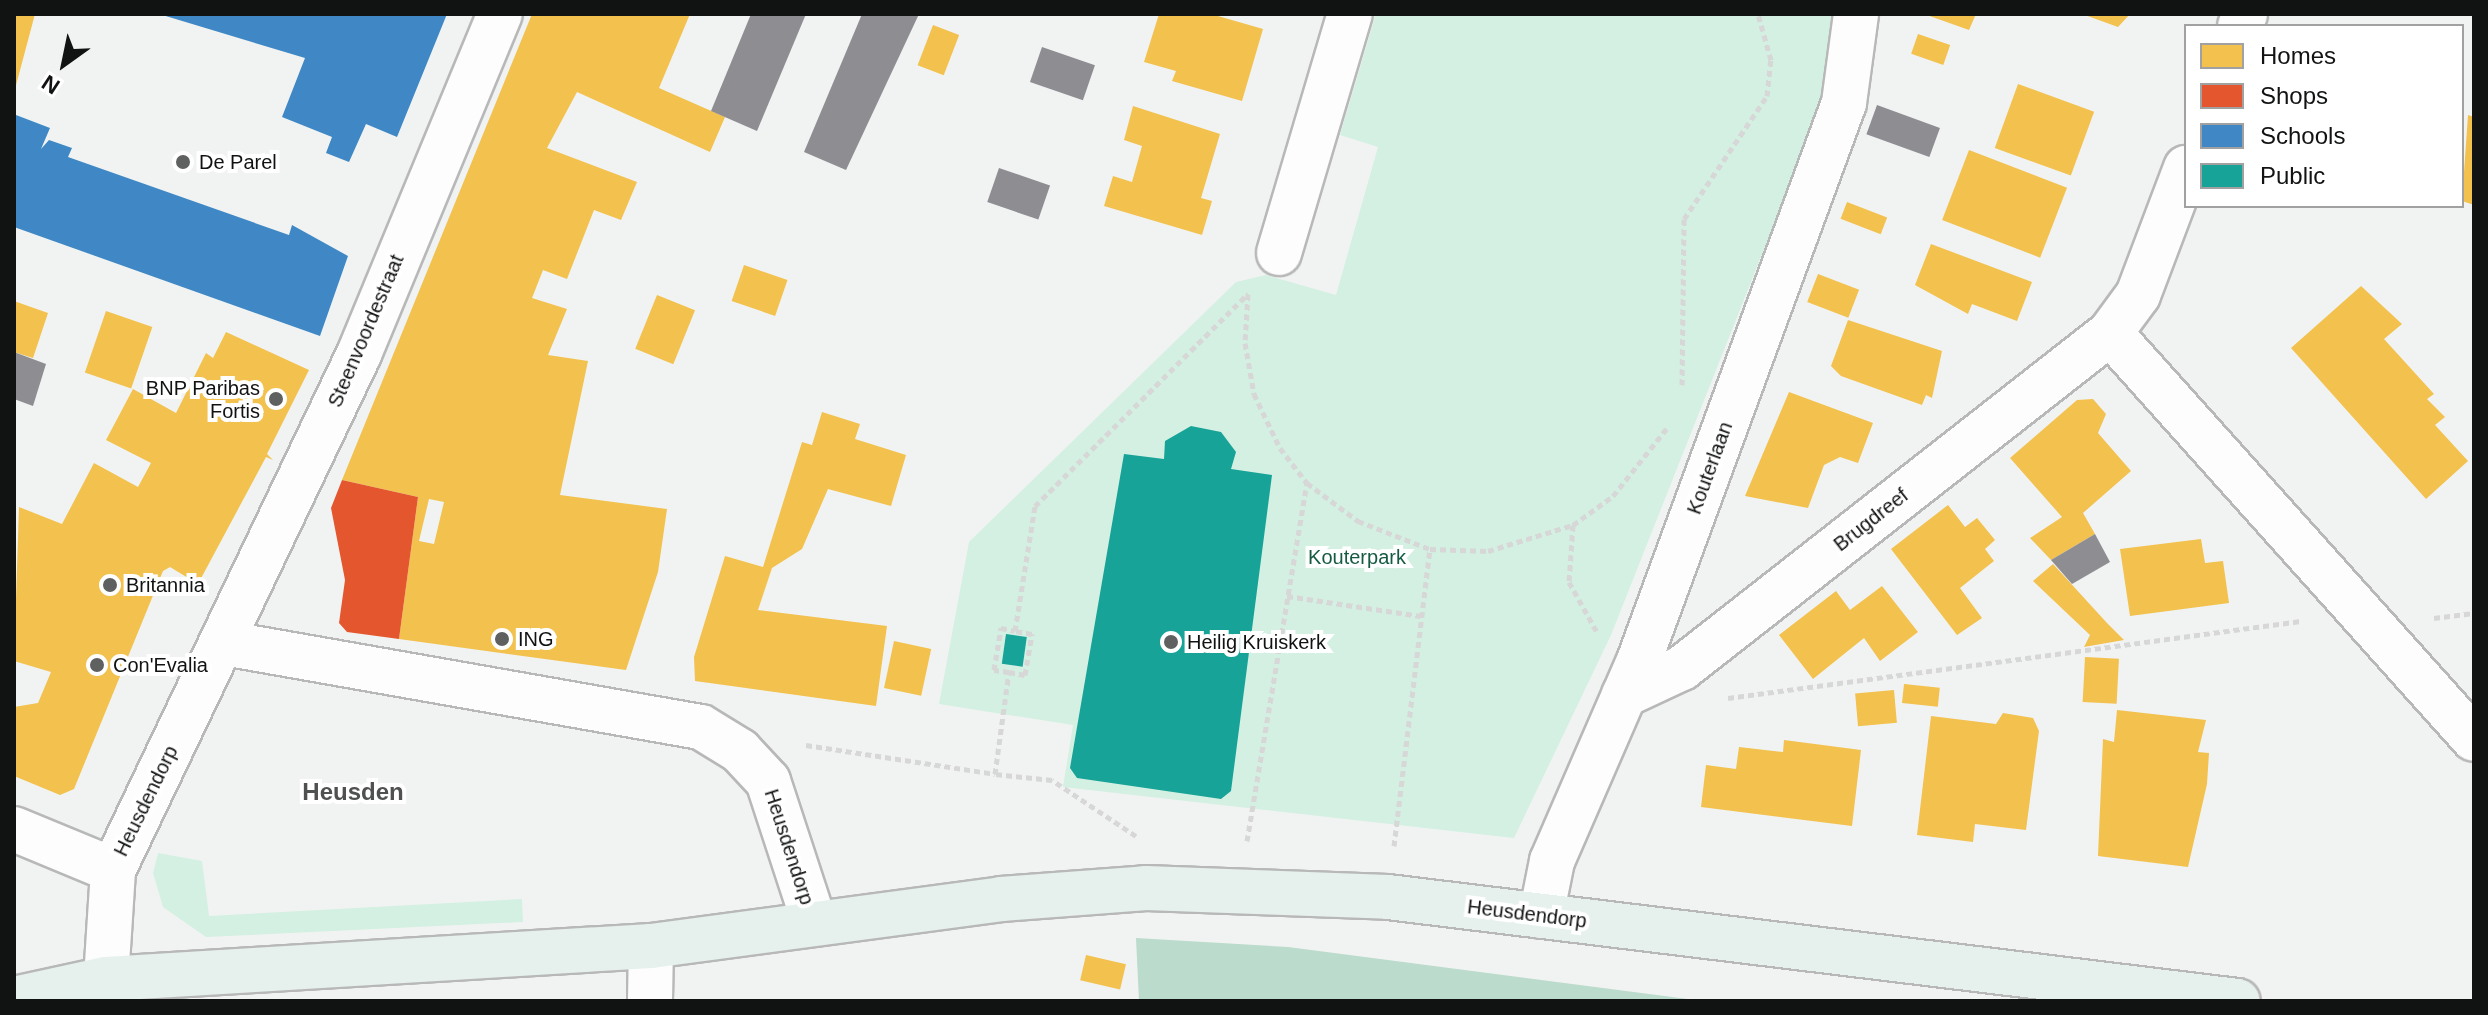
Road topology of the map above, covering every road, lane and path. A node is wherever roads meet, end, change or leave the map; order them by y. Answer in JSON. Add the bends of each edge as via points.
{"nodes":[{"id":1,"x":500,"y":14,"type":"edge"},
{"id":2,"x":1350,"y":14,"type":"edge"},
{"id":3,"x":1758,"y":14,"type":"edge"},
{"id":4,"x":1856,"y":14,"type":"edge"},
{"id":5,"x":2184,"y":173,"type":"edge"},
{"id":6,"x":1279,"y":253,"type":"joint"},
{"id":7,"x":1249,"y":293,"type":"junction"},
{"id":8,"x":2110,"y":333,"type":"junction"},
{"id":9,"x":1679,"y":403,"type":"dead end"},
{"id":10,"x":1673,"y":415,"type":"dead end"},
{"id":11,"x":1307,"y":483,"type":"junction"},
{"id":12,"x":1573,"y":525,"type":"junction"},
{"id":13,"x":1430,"y":549,"type":"junction"},
{"id":14,"x":1287,"y":596,"type":"junction"},
{"id":15,"x":2474,"y":613,"type":"edge"},
{"id":16,"x":1421,"y":616,"type":"junction"},
{"id":17,"x":2374,"y":625,"type":"junction"},
{"id":18,"x":1015,"y":631,"type":"junction"},
{"id":19,"x":224,"y":643,"type":"junction"},
{"id":20,"x":1009,"y":672,"type":"junction"},
{"id":21,"x":1632,"y":678,"type":"junction"},
{"id":22,"x":1715,"y":699,"type":"dead end"},
{"id":23,"x":2474,"y":739,"type":"edge"},
{"id":24,"x":740,"y":751,"type":"junction"},
{"id":25,"x":995,"y":774,"type":"junction"},
{"id":26,"x":14,"y":829,"type":"edge"},
{"id":27,"x":113,"y":870,"type":"junction"},
{"id":28,"x":1146,"y":888,"type":"junction"},
{"id":29,"x":1239,"y":889,"type":"junction"},
{"id":30,"x":1388,"y":897,"type":"junction"},
{"id":31,"x":1541,"y":916,"type":"junction"},
{"id":32,"x":814,"y":922,"type":"junction"},
{"id":33,"x":651,"y":946,"type":"junction"},
{"id":34,"x":106,"y":979,"type":"junction"},
{"id":35,"x":14,"y":999,"type":"edge"},
{"id":36,"x":650,"y":1001,"type":"edge"},
{"id":37,"x":2238,"y":1001,"type":"edge"}],
"edges":[{"from":1,"to":19,"type":"street","name":"Steenvoordestraat","via":[[359,354]]},
{"from":2,"to":6,"type":"street"},
{"from":3,"to":9,"type":"path","via":[[1771,60],[1767,96],[1684,219],[1688,356]]},
{"from":4,"to":21,"type":"street","name":"Kouterlaan","via":[[1844,103]]},
{"from":5,"to":8,"type":"street","name":"Brugdreef","via":[[2138,295]]},
{"from":6,"to":7,"type":"path"},
{"from":7,"to":11,"type":"path","via":[[1245,343],[1254,394]]},
{"from":7,"to":18,"type":"path","via":[[1035,506]]},
{"from":8,"to":17,"type":"street"},
{"from":8,"to":21,"type":"street","name":"Brugdreef","via":[[1682,668]]},
{"from":10,"to":12,"type":"path","via":[[1655,452]]},
{"from":11,"to":13,"type":"path","via":[[1358,521]]},
{"from":11,"to":14,"type":"path"},
{"from":12,"to":13,"type":"path","via":[[1488,551]]},
{"from":12,"to":21,"type":"path","via":[[1569,582],[1580,613]]},
{"from":13,"to":16,"type":"path"},
{"from":14,"to":16,"type":"path"},
{"from":14,"to":29,"type":"path"},
{"from":15,"to":17,"type":"path"},
{"from":16,"to":30,"type":"path"},
{"from":17,"to":22,"type":"path","via":[[2312,619]]},
{"from":17,"to":23,"type":"street"},
{"from":18,"to":20,"type":"path","via":[[1001,628],[994,670]]},
{"from":18,"to":20,"type":"path","via":[[1032,634],[1025,675]]},
{"from":19,"to":24,"type":"street","name":"Heusdendorp","via":[[701,727]]},
{"from":19,"to":27,"type":"street","name":"Heusdendorp"},
{"from":20,"to":25,"type":"path"},
{"from":21,"to":31,"type":"street","name":"Kouterlaan","via":[[1552,861]]},
{"from":24,"to":25,"type":"path","via":[[767,739]]},
{"from":24,"to":32,"type":"street","name":"Heusdendorp","via":[[768,781]]},
{"from":25,"to":28,"type":"path","via":[[1052,780],[1142,839]]},
{"from":26,"to":27,"type":"street"},
{"from":27,"to":34,"type":"street","name":"Heusdendorp"},
{"from":28,"to":29,"type":"main road","name":"Heusdendorp"},
{"from":28,"to":32,"type":"main road","name":"Heusdendorp"},
{"from":29,"to":30,"type":"main road","name":"Heusdendorp"},
{"from":30,"to":31,"type":"main road","name":"Heusdendorp"},
{"from":31,"to":37,"type":"main road","name":"Heusdendorp"},
{"from":32,"to":33,"type":"main road","name":"Heusdendorp"},
{"from":33,"to":34,"type":"main road","name":"Heusdendorp"},
{"from":33,"to":36,"type":"street"},
{"from":34,"to":35,"type":"main road"}]}
